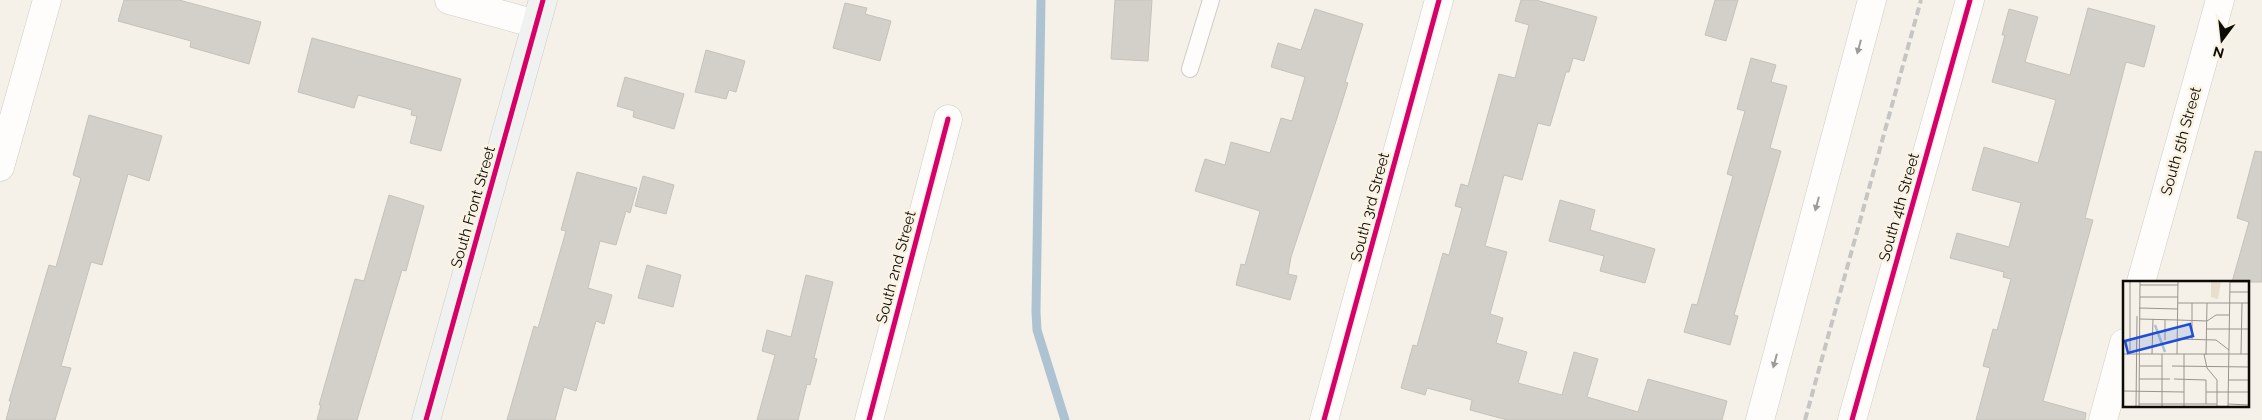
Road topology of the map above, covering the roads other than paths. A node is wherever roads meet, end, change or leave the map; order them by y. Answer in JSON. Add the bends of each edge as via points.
{"nodes":[{"id":1,"x":47,"y":0,"type":"edge"},
{"id":2,"x":448,"y":0,"type":"edge"},
{"id":3,"x":1210,"y":0,"type":"edge"},
{"id":4,"x":1439,"y":0,"type":"edge"},
{"id":5,"x":1872,"y":0,"type":"edge"},
{"id":6,"x":1970,"y":0,"type":"edge"},
{"id":7,"x":2220,"y":0,"type":"edge"},
{"id":8,"x":540,"y":12,"type":"edge"},
{"id":9,"x":1190,"y":69,"type":"dead end"},
{"id":10,"x":948,"y":120,"type":"dead end"},
{"id":11,"x":0,"y":167,"type":"edge"},
{"id":12,"x":2141,"y":281,"type":"edge"},
{"id":13,"x":2123,"y":346,"type":"edge"},
{"id":14,"x":426,"y":420,"type":"edge"},
{"id":15,"x":869,"y":420,"type":"edge"},
{"id":16,"x":1324,"y":420,"type":"edge"},
{"id":17,"x":1760,"y":420,"type":"edge"},
{"id":18,"x":1852,"y":420,"type":"edge"},
{"id":19,"x":2103,"y":420,"type":"edge"}],
"edges":[{"from":1,"to":11,"type":"street"},
{"from":2,"to":8,"type":"street"},
{"from":3,"to":9,"type":"lane"},
{"from":4,"to":16,"type":"street","name":"South 3rd Street"},
{"from":5,"to":17,"type":"street","one_way":true},
{"from":6,"to":18,"type":"street","name":"South 4th Street"},
{"from":7,"to":12,"type":"street","name":"South 5th Street"},
{"from":8,"to":14,"type":"street","name":"South Front Street"},
{"from":10,"to":15,"type":"street","name":"South 2nd Street"},
{"from":13,"to":19,"type":"street"}]}
